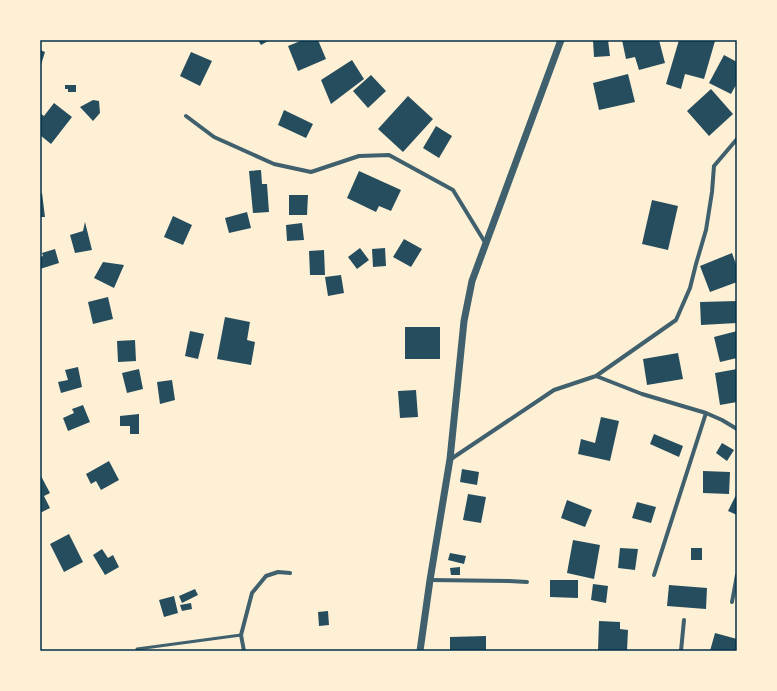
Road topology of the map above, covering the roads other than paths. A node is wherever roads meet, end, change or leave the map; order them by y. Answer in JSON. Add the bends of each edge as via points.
{"nodes":[{"id":1,"x":561,"y":40,"type":"edge"},
{"id":2,"x":186,"y":116,"type":"dead end"},
{"id":3,"x":737,"y":139,"type":"edge"},
{"id":4,"x":486,"y":245,"type":"junction"},
{"id":5,"x":596,"y":376,"type":"junction"},
{"id":6,"x":706,"y":414,"type":"junction"},
{"id":7,"x":737,"y":429,"type":"edge"},
{"id":8,"x":450,"y":459,"type":"junction"},
{"id":9,"x":290,"y":573,"type":"dead end"},
{"id":10,"x":654,"y":575,"type":"dead end"},
{"id":11,"x":737,"y":575,"type":"edge"},
{"id":12,"x":430,"y":580,"type":"junction"},
{"id":13,"x":527,"y":582,"type":"dead end"},
{"id":14,"x":732,"y":602,"type":"dead end"},
{"id":15,"x":684,"y":620,"type":"dead end"},
{"id":16,"x":240,"y":635,"type":"junction"},
{"id":17,"x":137,"y":649,"type":"dead end"},
{"id":18,"x":244,"y":651,"type":"edge"},
{"id":19,"x":420,"y":651,"type":"edge"},
{"id":20,"x":681,"y":651,"type":"edge"}],
"edges":[{"from":1,"to":4,"type":"street"},
{"from":2,"to":4,"type":"street","via":[[214,138],[274,164],[311,172],[359,156],[389,155],[453,190]]},
{"from":3,"to":5,"type":"street","via":[[714,166],[706,230],[690,288],[676,320]]},
{"from":4,"to":8,"type":"street","via":[[472,281],[464,321]]},
{"from":5,"to":6,"type":"street"},
{"from":5,"to":8,"type":"street","via":[[554,390]]},
{"from":6,"to":7,"type":"street"},
{"from":6,"to":10,"type":"street"},
{"from":8,"to":12,"type":"street"},
{"from":9,"to":16,"type":"street","via":[[278,572],[266,576],[252,593]]},
{"from":11,"to":14,"type":"street"},
{"from":12,"to":13,"type":"street"},
{"from":12,"to":19,"type":"street"},
{"from":15,"to":20,"type":"street"},
{"from":16,"to":17,"type":"lane"},
{"from":16,"to":18,"type":"street"}]}
